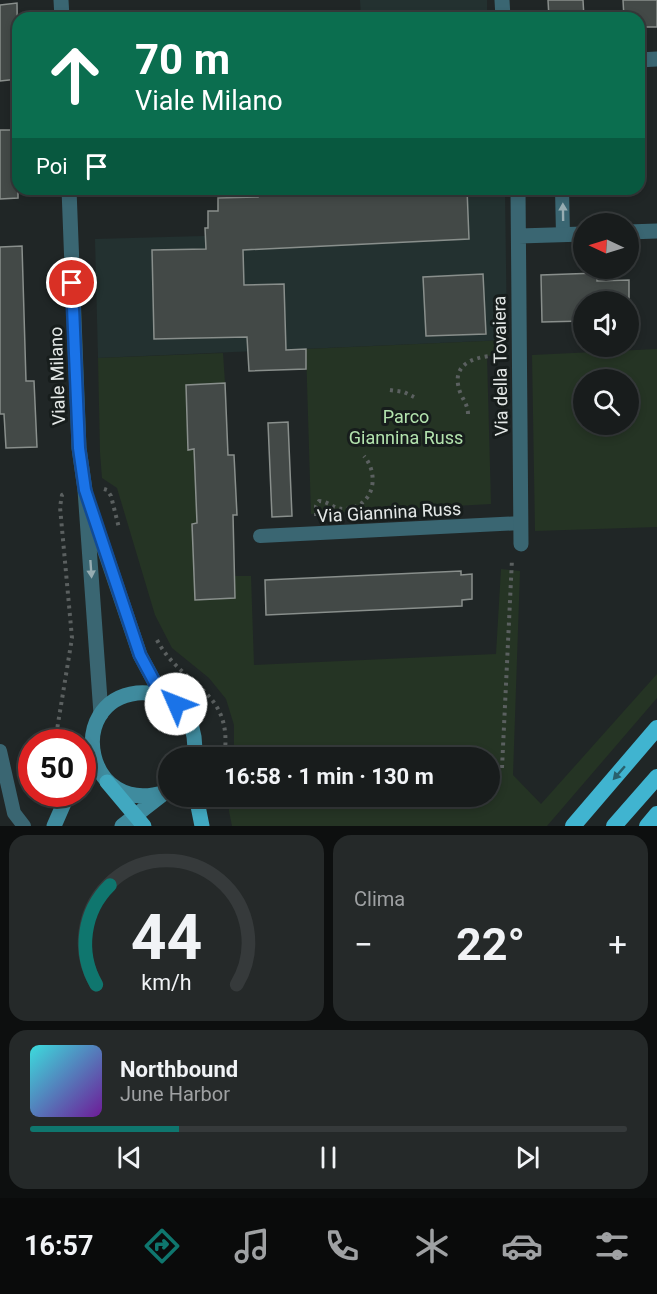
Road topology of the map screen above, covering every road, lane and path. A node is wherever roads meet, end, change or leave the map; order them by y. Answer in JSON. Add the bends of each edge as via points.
{"nodes":[{"id":1,"x":69,"y":195,"type":"edge"},
{"id":2,"x":518,"y":195,"type":"edge"},
{"id":3,"x":562,"y":195,"type":"edge"},
{"id":4,"x":657,"y":231,"type":"edge"},
{"id":5,"x":639,"y":232,"type":"edge"},
{"id":6,"x":563,"y":235,"type":"junction"},
{"id":7,"x":573,"y":235,"type":"edge"},
{"id":8,"x":519,"y":236,"type":"junction"},
{"id":9,"x":520,"y":355,"type":"junction"},
{"id":10,"x":390,"y":390,"type":"dead end"},
{"id":11,"x":414,"y":397,"type":"dead end"},
{"id":12,"x":468,"y":414,"type":"dead end"},
{"id":13,"x":364,"y":456,"type":"dead end"},
{"id":14,"x":85,"y":490,"type":"junction"},
{"id":15,"x":521,"y":523,"type":"junction"},
{"id":16,"x":316,"y":534,"type":"junction"},
{"id":17,"x":122,"y":536,"type":"dead end"},
{"id":18,"x":260,"y":536,"type":"dead end"},
{"id":19,"x":521,"y":544,"type":"joint"},
{"id":20,"x":154,"y":635,"type":"dead end"},
{"id":21,"x":162,"y":696,"type":"junction"},
{"id":22,"x":101,"y":714,"type":"junction"},
{"id":23,"x":657,"y":728,"type":"edge"},
{"id":24,"x":57,"y":729,"type":"edge"},
{"id":25,"x":94,"y":729,"type":"edge"},
{"id":26,"x":196,"y":747,"type":"edge"},
{"id":27,"x":224,"y":747,"type":"edge"},
{"id":28,"x":0,"y":751,"type":"edge"},
{"id":29,"x":96,"y":766,"type":"edge"},
{"id":30,"x":502,"y":768,"type":"dead end"},
{"id":31,"x":657,"y":777,"type":"edge"},
{"id":32,"x":107,"y":782,"type":"junction"},
{"id":33,"x":158,"y":794,"type":"edge"},
{"id":34,"x":158,"y":800,"type":"edge"},
{"id":35,"x":62,"y":807,"type":"edge"},
{"id":36,"x":198,"y":807,"type":"edge"},
{"id":37,"x":657,"y":814,"type":"edge"},
{"id":38,"x":140,"y":821,"type":"edge"},
{"id":39,"x":24,"y":826,"type":"edge"},
{"id":40,"x":54,"y":826,"type":"edge"},
{"id":41,"x":122,"y":826,"type":"edge"},
{"id":42,"x":202,"y":826,"type":"edge"},
{"id":43,"x":573,"y":826,"type":"edge"},
{"id":44,"x":614,"y":826,"type":"edge"},
{"id":45,"x":647,"y":826,"type":"edge"}],
"edges":[{"from":1,"to":14,"type":"street","name":"Viale Milano","via":[[79,448]]},
{"from":2,"to":8,"type":"street","name":"Via della Tovaiera"},
{"from":6,"to":3,"type":"lane","one_way":true},
{"from":4,"to":5,"type":"street"},
{"from":6,"to":7,"type":"street"},
{"from":6,"to":8,"type":"street"},
{"from":8,"to":9,"type":"street","name":"Via della Tovaiera"},
{"from":9,"to":12,"type":"path","via":[[484,356],[465,364],[458,382]]},
{"from":9,"to":15,"type":"street","name":"Via della Tovaiera"},
{"from":10,"to":11,"type":"path"},
{"from":13,"to":16,"type":"path","via":[[373,473],[369,496],[358,506],[345,509],[319,501],[315,510]]},
{"from":14,"to":17,"type":"path","via":[[107,490]]},
{"from":14,"to":21,"type":"street","via":[[140,655]]},
{"from":14,"to":22,"type":"street","one_way":true},
{"from":14,"to":24,"type":"path","via":[[66,492],[60,500],[72,638]]},
{"from":15,"to":16,"type":"lane","name":"Via Giannina Russ"},
{"from":15,"to":19,"type":"street","name":"Via della Tovaiera"},
{"from":16,"to":18,"type":"lane","name":"Via Giannina Russ"},
{"from":19,"to":30,"type":"path","via":[[511,565]]},
{"from":20,"to":27,"type":"path","via":[[170,659],[209,694],[220,711]]},
{"from":21,"to":22,"type":"main road","via":[[146,692],[128,694]]},
{"from":21,"to":26,"type":"main road","via":[[187,716]]},
{"from":22,"to":25,"type":"main road"},
{"from":23,"to":43,"type":"highway","one_way":true},
{"from":28,"to":39,"type":"lane","via":[[14,813]]},
{"from":29,"to":32,"type":"main road"},
{"from":31,"to":44,"type":"highway"},
{"from":32,"to":33,"type":"main road","via":[[138,797]]},
{"from":32,"to":38,"type":"main road"},
{"from":34,"to":38,"type":"main road"},
{"from":35,"to":40,"type":"main road"},
{"from":36,"to":42,"type":"main road"},
{"from":37,"to":45,"type":"highway"},
{"from":38,"to":41,"type":"main road"}]}
